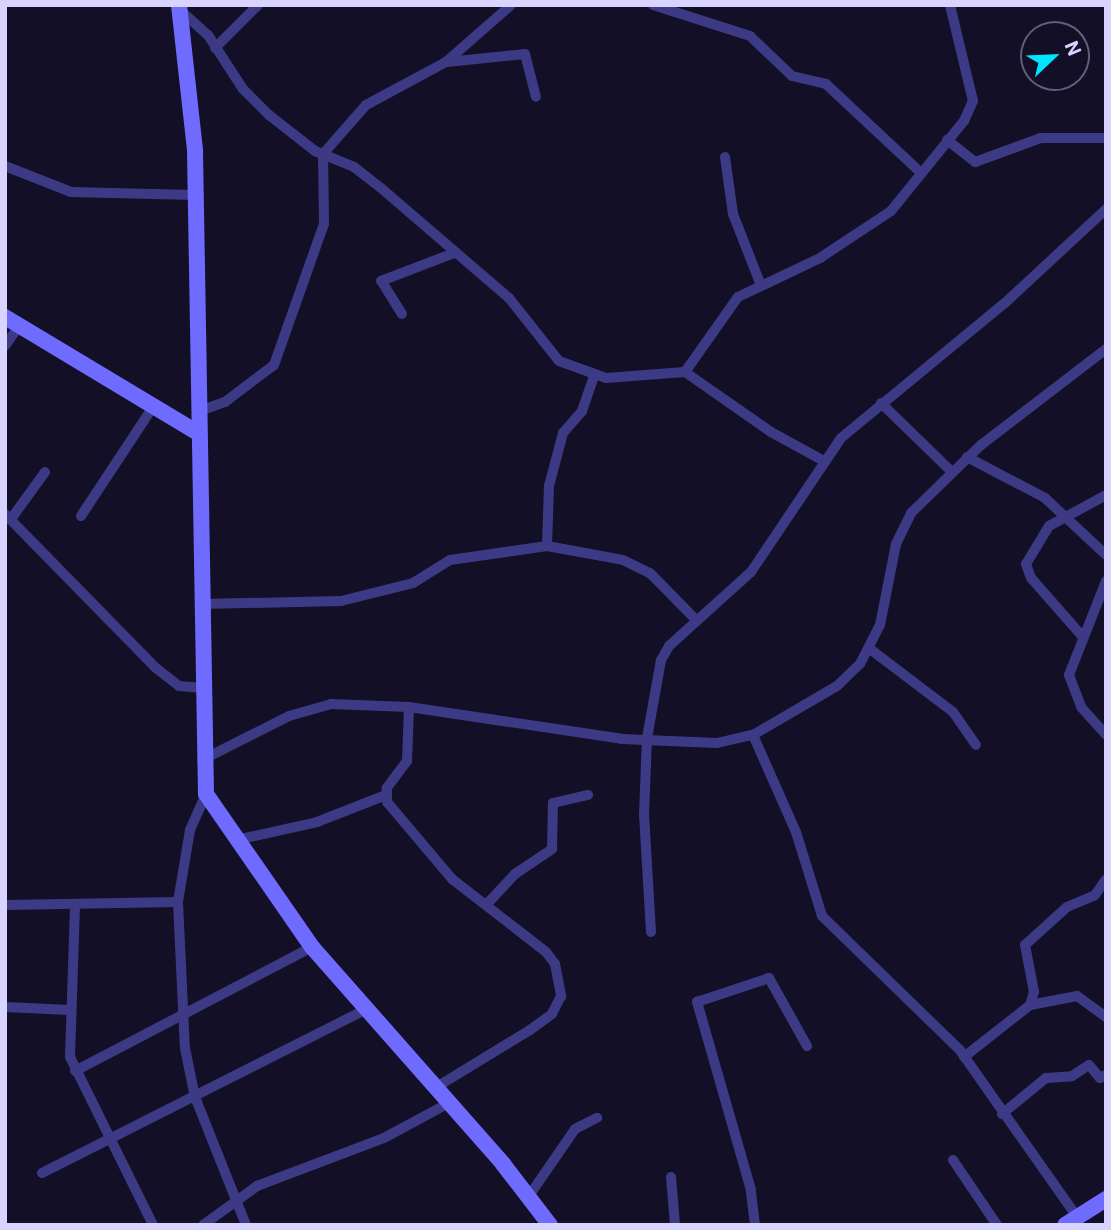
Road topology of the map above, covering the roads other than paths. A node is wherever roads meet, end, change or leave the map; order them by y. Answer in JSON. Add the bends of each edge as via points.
{"nodes":[{"id":1,"x":258,"y":5,"type":"edge"},
{"id":2,"x":511,"y":5,"type":"edge"},
{"id":3,"x":653,"y":5,"type":"edge"},
{"id":4,"x":950,"y":5,"type":"edge"},
{"id":5,"x":179,"y":8,"type":"edge"},
{"id":6,"x":215,"y":48,"type":"junction"},
{"id":7,"x":446,"y":62,"type":"junction"},
{"id":8,"x":536,"y":97,"type":"dead end"},
{"id":9,"x":1106,"y":138,"type":"edge"},
{"id":10,"x":947,"y":140,"type":"junction"},
{"id":11,"x":323,"y":154,"type":"junction"},
{"id":12,"x":725,"y":157,"type":"dead end"},
{"id":13,"x":9,"y":169,"type":"edge"},
{"id":14,"x":920,"y":172,"type":"junction"},
{"id":15,"x":5,"y":182,"type":"edge"},
{"id":16,"x":195,"y":195,"type":"junction"},
{"id":17,"x":1106,"y":209,"type":"edge"},
{"id":18,"x":454,"y":253,"type":"junction"},
{"id":19,"x":760,"y":283,"type":"junction"},
{"id":20,"x":402,"y":314,"type":"dead end"},
{"id":21,"x":12,"y":321,"type":"edge"},
{"id":22,"x":5,"y":346,"type":"edge"},
{"id":23,"x":1106,"y":349,"type":"edge"},
{"id":24,"x":685,"y":372,"type":"junction"},
{"id":25,"x":594,"y":376,"type":"junction"},
{"id":26,"x":881,"y":403,"type":"junction"},
{"id":27,"x":151,"y":410,"type":"junction"},
{"id":28,"x":197,"y":412,"type":"junction"},
{"id":29,"x":198,"y":433,"type":"junction"},
{"id":30,"x":967,"y":457,"type":"junction"},
{"id":31,"x":824,"y":461,"type":"junction"},
{"id":32,"x":45,"y":471,"type":"dead end"},
{"id":33,"x":952,"y":472,"type":"junction"},
{"id":34,"x":1106,"y":495,"type":"edge"},
{"id":35,"x":1068,"y":514,"type":"junction"},
{"id":36,"x":8,"y":516,"type":"edge"},
{"id":37,"x":81,"y":516,"type":"dead end"},
{"id":38,"x":547,"y":546,"type":"junction"},
{"id":39,"x":1106,"y":555,"type":"edge"},
{"id":40,"x":1106,"y":581,"type":"edge"},
{"id":41,"x":201,"y":604,"type":"junction"},
{"id":42,"x":697,"y":621,"type":"junction"},
{"id":43,"x":1082,"y":636,"type":"junction"},
{"id":44,"x":870,"y":649,"type":"junction"},
{"id":45,"x":200,"y":688,"type":"junction"},
{"id":46,"x":409,"y":707,"type":"junction"},
{"id":47,"x":753,"y":735,"type":"junction"},
{"id":48,"x":1106,"y":735,"type":"edge"},
{"id":49,"x":647,"y":738,"type":"junction"},
{"id":50,"x":976,"y":745,"type":"dead end"},
{"id":51,"x":202,"y":760,"type":"junction"},
{"id":52,"x":206,"y":794,"type":"junction"},
{"id":53,"x":386,"y":795,"type":"junction"},
{"id":54,"x":588,"y":795,"type":"dead end"},
{"id":55,"x":236,"y":841,"type":"junction"},
{"id":56,"x":1106,"y":879,"type":"edge"},
{"id":57,"x":178,"y":902,"type":"junction"},
{"id":58,"x":487,"y":904,"type":"junction"},
{"id":59,"x":5,"y":905,"type":"edge"},
{"id":60,"x":75,"y":906,"type":"junction"},
{"id":61,"x":651,"y":932,"type":"dead end"},
{"id":62,"x":312,"y":947,"type":"junction"},
{"id":63,"x":1030,"y":1005,"type":"junction"},
{"id":64,"x":5,"y":1007,"type":"edge"},
{"id":65,"x":366,"y":1009,"type":"junction"},
{"id":66,"x":71,"y":1010,"type":"junction"},
{"id":67,"x":183,"y":1012,"type":"junction"},
{"id":68,"x":1106,"y":1017,"type":"edge"},
{"id":69,"x":807,"y":1046,"type":"dead end"},
{"id":70,"x":964,"y":1056,"type":"junction"},
{"id":71,"x":75,"y":1071,"type":"junction"},
{"id":72,"x":1106,"y":1075,"type":"edge"},
{"id":73,"x":435,"y":1088,"type":"junction"},
{"id":74,"x":195,"y":1097,"type":"junction"},
{"id":75,"x":449,"y":1103,"type":"junction"},
{"id":76,"x":1002,"y":1114,"type":"junction"},
{"id":77,"x":597,"y":1118,"type":"dead end"},
{"id":78,"x":108,"y":1140,"type":"junction"},
{"id":79,"x":953,"y":1160,"type":"dead end"},
{"id":80,"x":41,"y":1173,"type":"dead end"},
{"id":81,"x":671,"y":1177,"type":"dead end"},
{"id":82,"x":529,"y":1196,"type":"junction"},
{"id":83,"x":236,"y":1198,"type":"junction"},
{"id":84,"x":1106,"y":1199,"type":"edge"},
{"id":85,"x":1071,"y":1221,"type":"edge"},
{"id":86,"x":153,"y":1225,"type":"edge"},
{"id":87,"x":203,"y":1225,"type":"edge"},
{"id":88,"x":246,"y":1225,"type":"edge"},
{"id":89,"x":550,"y":1225,"type":"edge"},
{"id":90,"x":675,"y":1225,"type":"edge"},
{"id":91,"x":755,"y":1225,"type":"edge"},
{"id":92,"x":997,"y":1225,"type":"edge"}],
"edges":[{"from":1,"to":6,"type":"street"},
{"from":2,"to":7,"type":"street"},
{"from":3,"to":14,"type":"street","via":[[750,36],[793,76],[826,84]]},
{"from":4,"to":10,"type":"street","via":[[973,100]]},
{"from":5,"to":6,"type":"street"},
{"from":5,"to":16,"type":"main road","via":[[194,109]]},
{"from":6,"to":11,"type":"street","via":[[243,89]]},
{"from":7,"to":8,"type":"street","via":[[525,54]]},
{"from":7,"to":11,"type":"street","via":[[366,105]]},
{"from":9,"to":10,"type":"street","via":[[1041,138],[975,162]]},
{"from":10,"to":14,"type":"street"},
{"from":11,"to":18,"type":"street","via":[[365,174]]},
{"from":11,"to":28,"type":"street","via":[[324,224],[274,365],[225,402]]},
{"from":12,"to":19,"type":"street","via":[[733,214]]},
{"from":13,"to":15,"type":"street"},
{"from":13,"to":16,"type":"street","via":[[71,192]]},
{"from":14,"to":19,"type":"street","via":[[872,227],[805,267]]},
{"from":16,"to":28,"type":"main road"},
{"from":17,"to":26,"type":"street","via":[[1005,303]]},
{"from":18,"to":20,"type":"street","via":[[382,281]]},
{"from":18,"to":25,"type":"street","via":[[509,298],[559,361]]},
{"from":19,"to":24,"type":"street","via":[[731,304]]},
{"from":21,"to":22,"type":"street"},
{"from":21,"to":27,"type":"main road"},
{"from":23,"to":30,"type":"street"},
{"from":24,"to":25,"type":"street"},
{"from":24,"to":31,"type":"street","via":[[771,432]]},
{"from":25,"to":38,"type":"street","via":[[582,411],[570,421],[559,446],[549,486]]},
{"from":26,"to":31,"type":"street","via":[[841,438]]},
{"from":26,"to":33,"type":"street"},
{"from":27,"to":29,"type":"main road"},
{"from":27,"to":37,"type":"street"},
{"from":28,"to":29,"type":"main road"},
{"from":29,"to":41,"type":"main road"},
{"from":30,"to":33,"type":"street"},
{"from":30,"to":35,"type":"street"},
{"from":31,"to":42,"type":"street","via":[[751,572]]},
{"from":32,"to":36,"type":"street"},
{"from":33,"to":44,"type":"street","via":[[911,513],[895,544]]},
{"from":34,"to":35,"type":"street"},
{"from":35,"to":39,"type":"street"},
{"from":35,"to":43,"type":"street","via":[[1049,526],[1026,570]]},
{"from":36,"to":45,"type":"street","via":[[156,668],[179,686]]},
{"from":38,"to":41,"type":"street","via":[[450,560],[413,583],[341,601]]},
{"from":38,"to":42,"type":"street","via":[[576,547],[623,559],[650,573]]},
{"from":40,"to":43,"type":"street"},
{"from":41,"to":45,"type":"main road"},
{"from":42,"to":49,"type":"street","via":[[662,660]]},
{"from":43,"to":48,"type":"street","via":[[1069,675],[1081,707]]},
{"from":44,"to":47,"type":"street","via":[[838,687]]},
{"from":44,"to":50,"type":"street","via":[[953,712]]},
{"from":45,"to":51,"type":"main road"},
{"from":46,"to":49,"type":"street","via":[[591,737]]},
{"from":46,"to":51,"type":"street","via":[[312,707]]},
{"from":46,"to":53,"type":"street","via":[[407,761]]},
{"from":47,"to":49,"type":"street","via":[[717,743]]},
{"from":47,"to":70,"type":"street","via":[[796,832],[822,916]]},
{"from":49,"to":61,"type":"street"},
{"from":51,"to":52,"type":"main road"},
{"from":52,"to":55,"type":"main road"},
{"from":52,"to":57,"type":"street","via":[[191,830]]},
{"from":53,"to":55,"type":"street","via":[[317,822]]},
{"from":53,"to":58,"type":"street","via":[[417,844],[452,879]]},
{"from":54,"to":58,"type":"street","via":[[553,803],[552,849],[515,874]]},
{"from":55,"to":62,"type":"main road"},
{"from":56,"to":63,"type":"street","via":[[1095,895],[1067,907],[1025,945],[1034,992]]},
{"from":57,"to":60,"type":"street"},
{"from":57,"to":67,"type":"street"},
{"from":58,"to":73,"type":"street","via":[[546,952],[555,964],[561,996],[552,1014]]},
{"from":59,"to":60,"type":"street"},
{"from":60,"to":66,"type":"street"},
{"from":62,"to":65,"type":"main road"},
{"from":62,"to":67,"type":"street"},
{"from":63,"to":68,"type":"street","via":[[1077,996]]},
{"from":63,"to":70,"type":"street"},
{"from":64,"to":66,"type":"street"},
{"from":65,"to":73,"type":"main road"},
{"from":65,"to":74,"type":"street"},
{"from":66,"to":71,"type":"street"},
{"from":67,"to":71,"type":"street"},
{"from":67,"to":74,"type":"street"},
{"from":69,"to":91,"type":"street","via":[[769,978],[697,1002],[751,1190]]},
{"from":70,"to":76,"type":"street"},
{"from":71,"to":78,"type":"street"},
{"from":72,"to":76,"type":"street","via":[[1100,1078],[1089,1065],[1072,1076],[1046,1078]]},
{"from":73,"to":75,"type":"main road"},
{"from":74,"to":78,"type":"street"},
{"from":74,"to":83,"type":"street"},
{"from":75,"to":82,"type":"main road"},
{"from":75,"to":83,"type":"street","via":[[384,1138],[289,1172]]},
{"from":76,"to":85,"type":"street"},
{"from":77,"to":82,"type":"street","via":[[575,1129]]},
{"from":78,"to":80,"type":"street"},
{"from":78,"to":86,"type":"street"},
{"from":79,"to":92,"type":"street"},
{"from":81,"to":90,"type":"street"},
{"from":82,"to":89,"type":"main road"},
{"from":83,"to":87,"type":"street"},
{"from":83,"to":88,"type":"street"},
{"from":84,"to":85,"type":"main road"}]}
